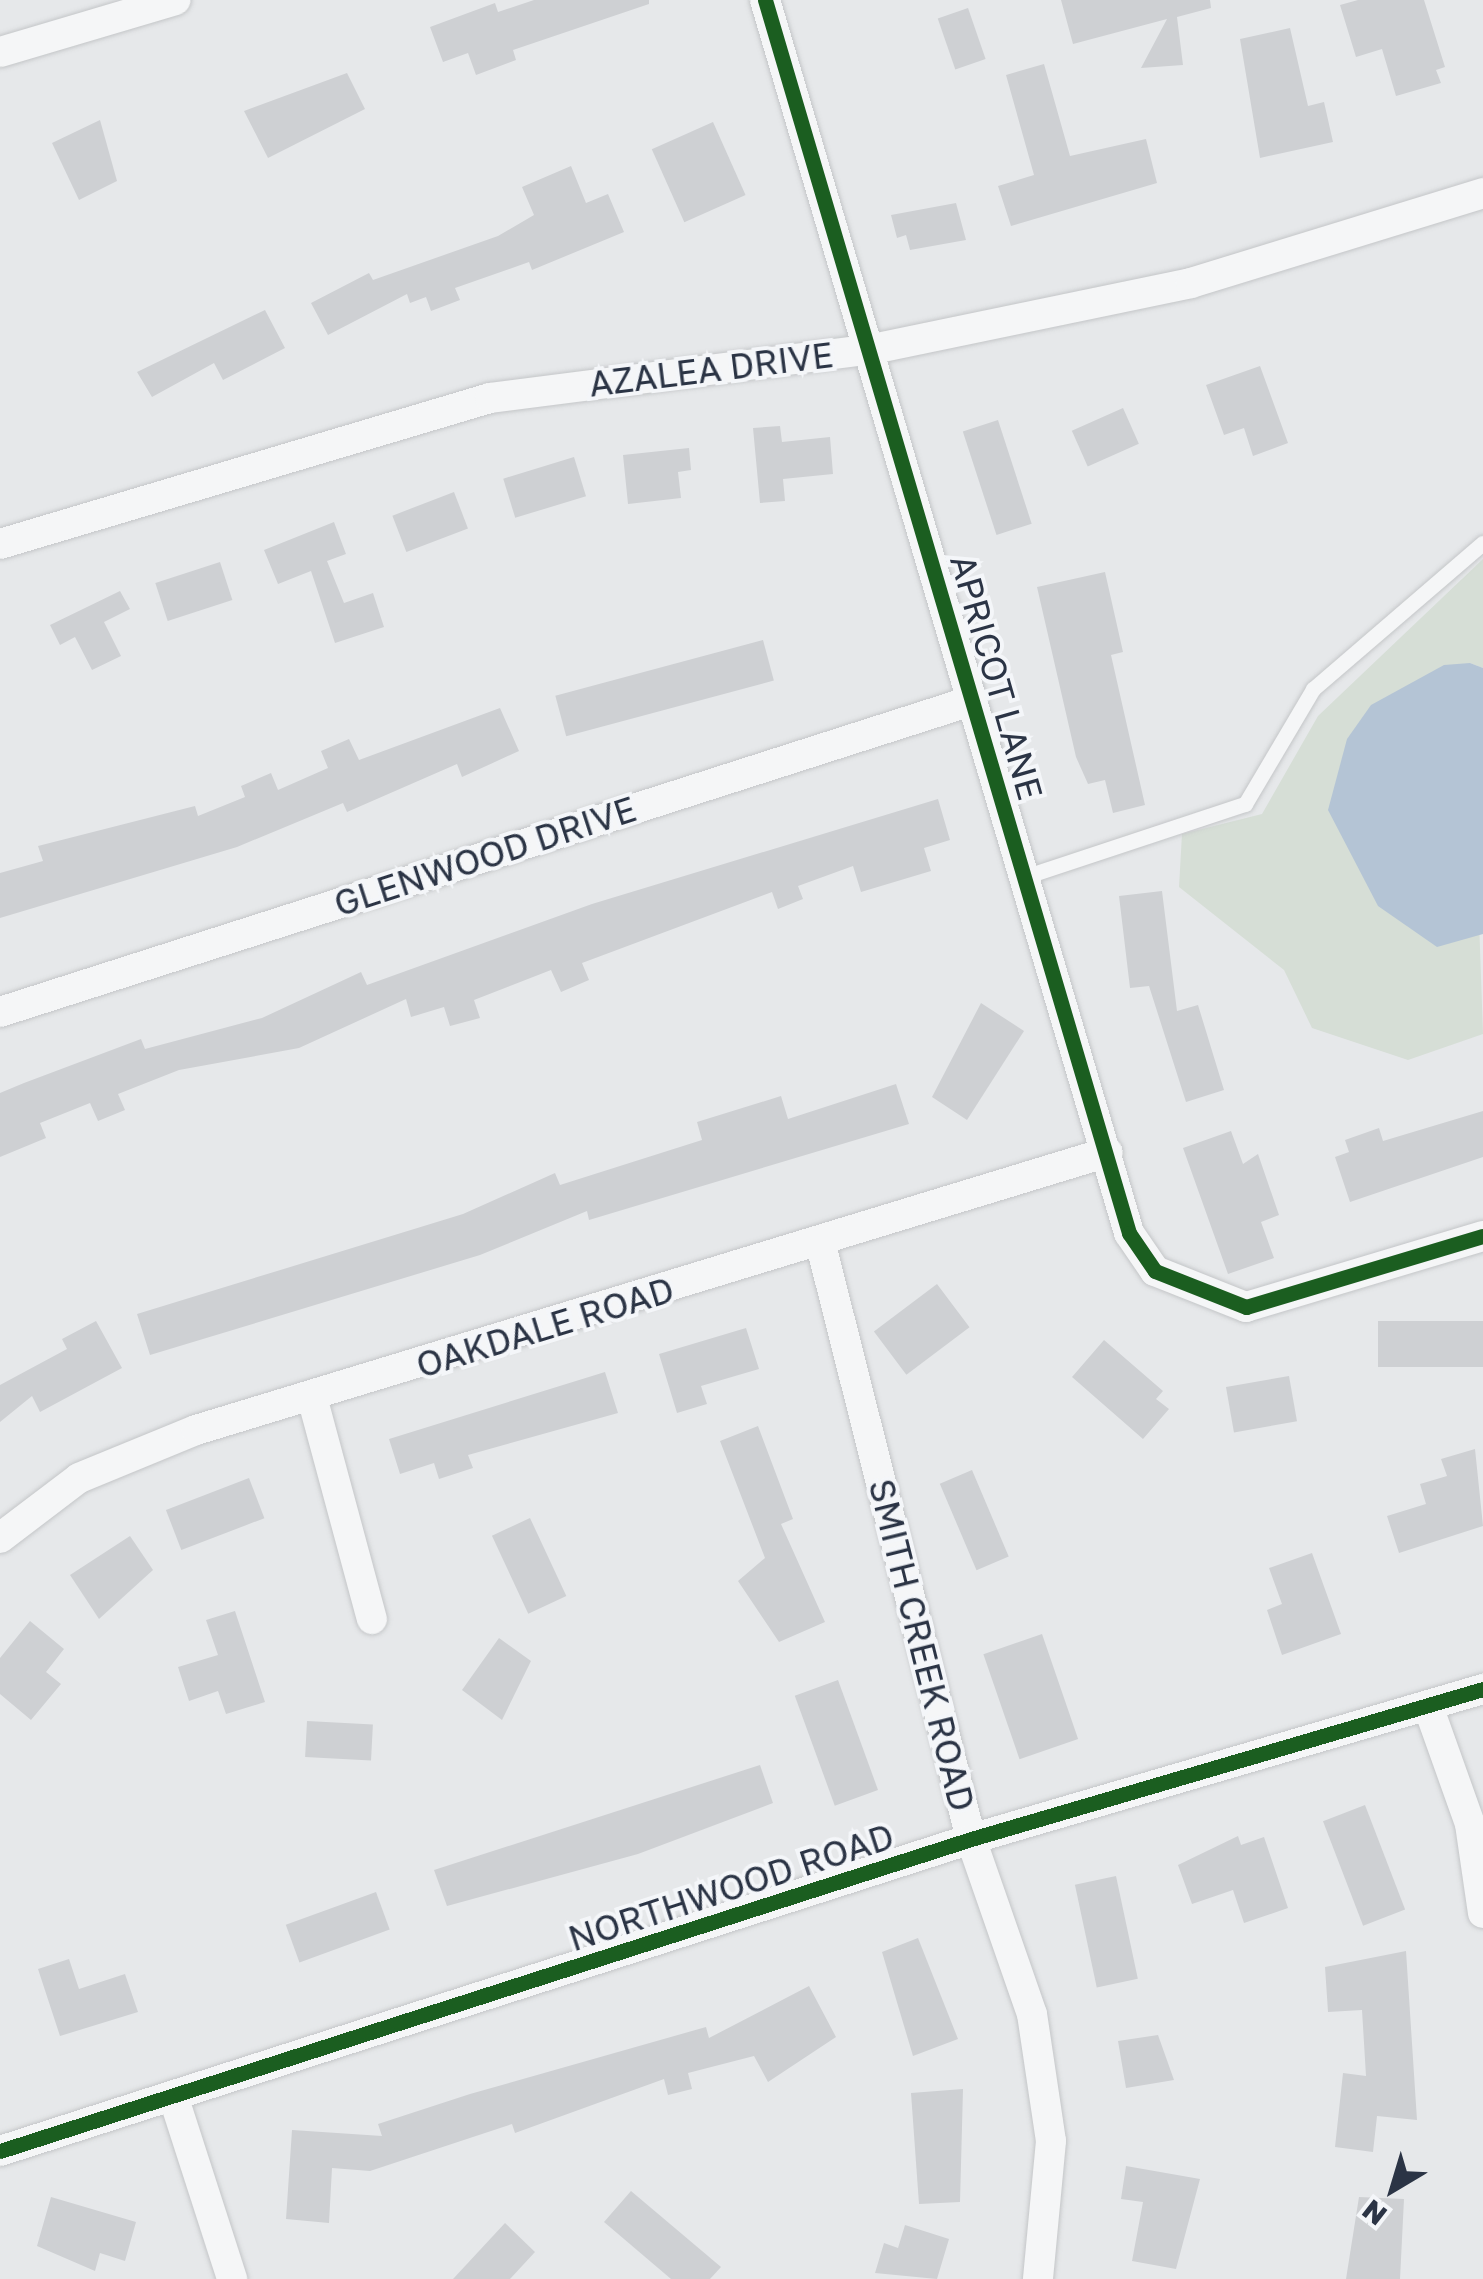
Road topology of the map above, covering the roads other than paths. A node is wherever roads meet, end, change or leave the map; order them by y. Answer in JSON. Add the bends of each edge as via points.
{"nodes":[{"id":1,"x":176,"y":0,"type":"edge"},
{"id":2,"x":764,"y":0,"type":"edge"},
{"id":3,"x":0,"y":52,"type":"edge"},
{"id":4,"x":1483,"y":193,"type":"edge"},
{"id":5,"x":873,"y":349,"type":"junction"},
{"id":6,"x":1483,"y":543,"type":"edge"},
{"id":7,"x":0,"y":544,"type":"edge"},
{"id":8,"x":971,"y":701,"type":"junction"},
{"id":9,"x":1024,"y":877,"type":"junction"},
{"id":10,"x":0,"y":1012,"type":"edge"},
{"id":11,"x":1108,"y":1152,"type":"junction"},
{"id":12,"x":1483,"y":1236,"type":"edge"},
{"id":13,"x":821,"y":1245,"type":"junction"},
{"id":14,"x":312,"y":1397,"type":"junction"},
{"id":15,"x":0,"y":1538,"type":"edge"},
{"id":16,"x":372,"y":1619,"type":"dead end"},
{"id":17,"x":1483,"y":1689,"type":"edge"},
{"id":18,"x":1428,"y":1706,"type":"junction"},
{"id":19,"x":971,"y":1840,"type":"junction"},
{"id":20,"x":1483,"y":1914,"type":"edge"},
{"id":21,"x":175,"y":2102,"type":"junction"},
{"id":22,"x":0,"y":2151,"type":"edge"},
{"id":23,"x":232,"y":2279,"type":"edge"},
{"id":24,"x":1038,"y":2279,"type":"edge"}],
"edges":[{"from":1,"to":3,"type":"street"},
{"from":2,"to":5,"type":"street","name":"APRICOT LANE"},
{"from":4,"to":5,"type":"street","name":"AZALEA DRIVE","via":[[1191,283]]},
{"from":5,"to":7,"type":"street","name":"AZALEA DRIVE","via":[[490,398]]},
{"from":5,"to":8,"type":"street","name":"APRICOT LANE"},
{"from":6,"to":9,"type":"lane","via":[[1312,690],[1245,804]]},
{"from":8,"to":9,"type":"street","name":"APRICOT LANE"},
{"from":8,"to":10,"type":"street","name":"GLENWOOD DRIVE"},
{"from":9,"to":11,"type":"street","name":"APRICOT LANE"},
{"from":11,"to":12,"type":"street","name":"APRICOT LANE","via":[[1128,1233],[1155,1271],[1246,1306]]},
{"from":11,"to":13,"type":"street","name":"OAKDALE ROAD"},
{"from":13,"to":14,"type":"street","name":"OAKDALE ROAD"},
{"from":13,"to":19,"type":"street","name":"SMITH CREEK ROAD"},
{"from":14,"to":15,"type":"street","name":"OAKDALE ROAD","via":[[196,1430],[80,1478]]},
{"from":14,"to":16,"type":"street"},
{"from":17,"to":18,"type":"street","name":"NORTHWOOD ROAD"},
{"from":18,"to":19,"type":"street","name":"NORTHWOOD ROAD"},
{"from":18,"to":20,"type":"street","via":[[1470,1824]]},
{"from":19,"to":21,"type":"street","name":"NORTHWOOD ROAD"},
{"from":19,"to":24,"type":"street","name":"SMITH CREEK ROAD","via":[[1032,2014],[1051,2142]]},
{"from":21,"to":22,"type":"street","name":"NORTHWOOD ROAD"},
{"from":21,"to":23,"type":"street"}]}
